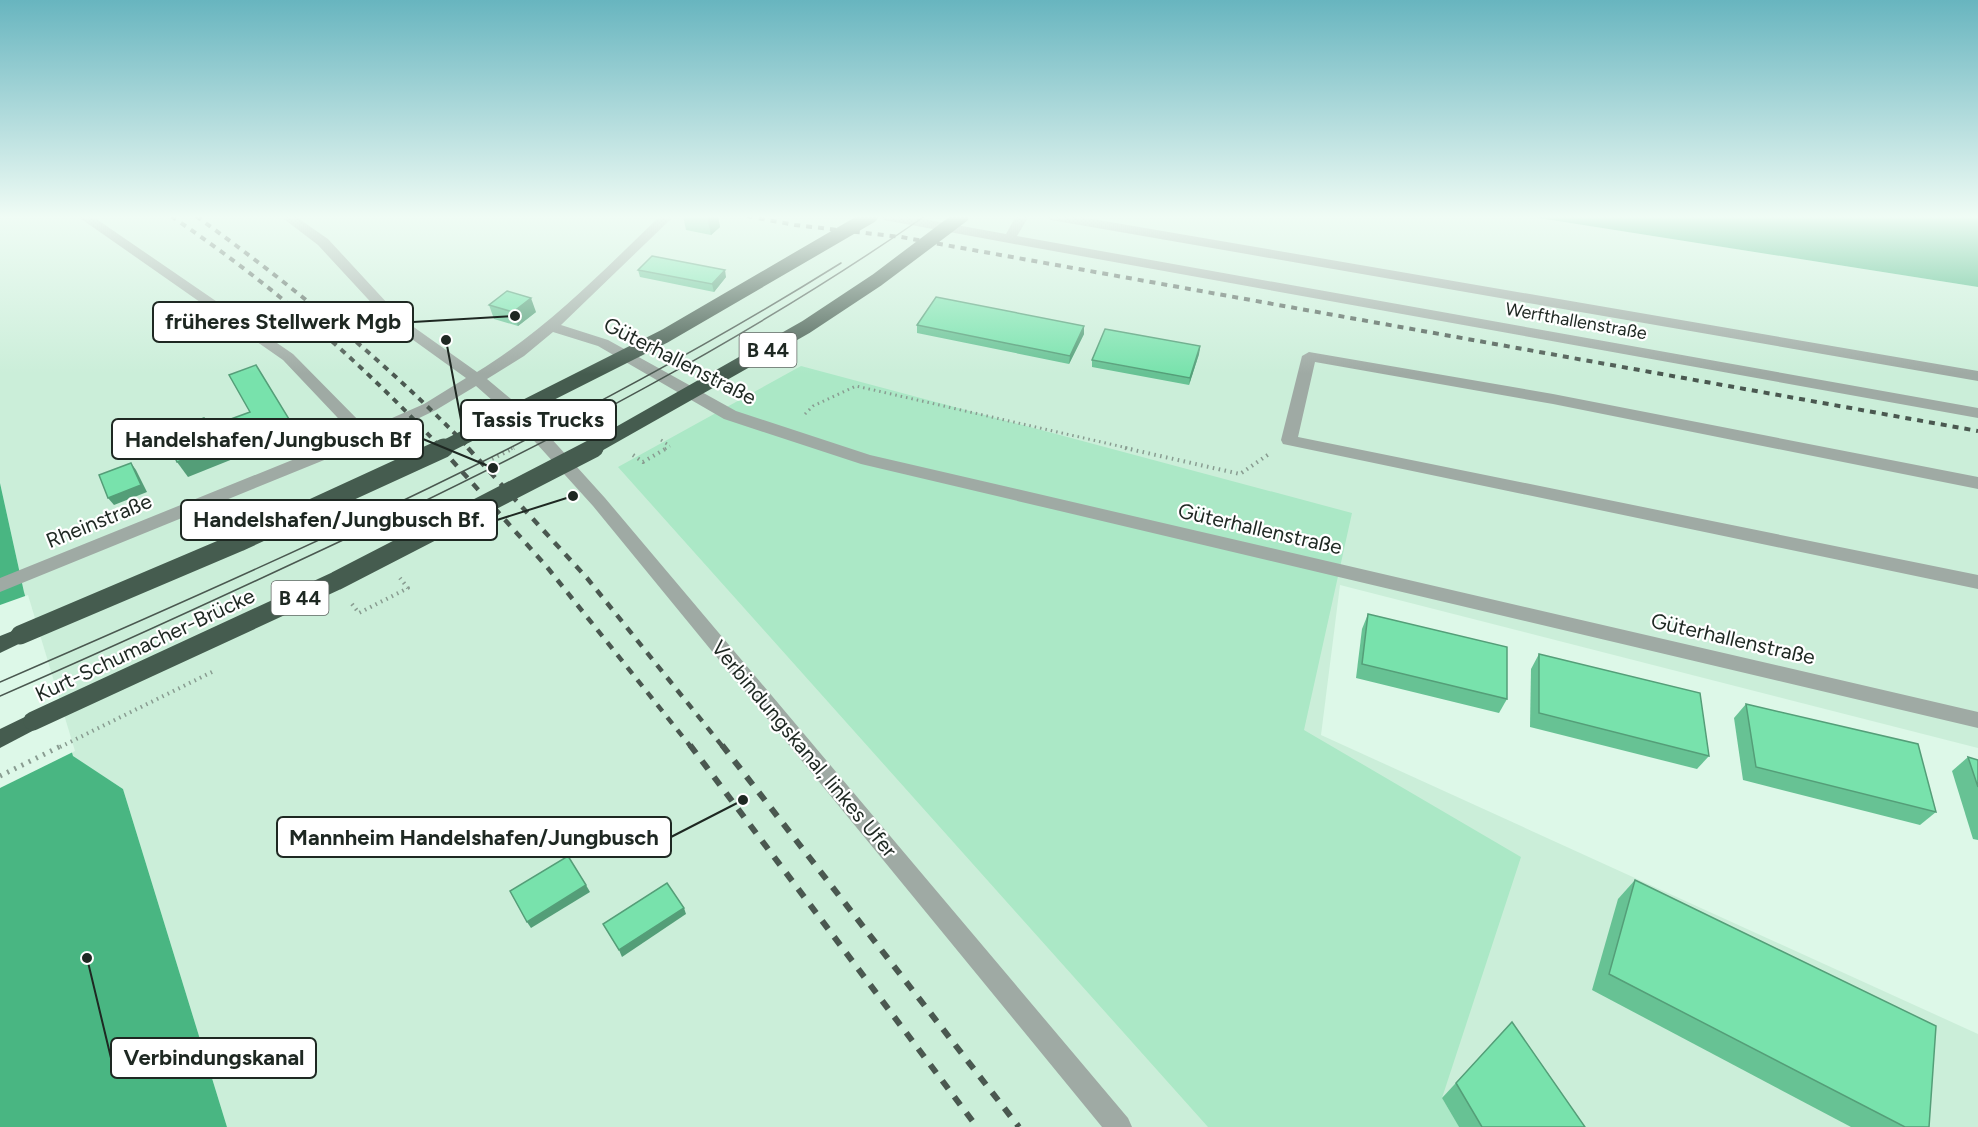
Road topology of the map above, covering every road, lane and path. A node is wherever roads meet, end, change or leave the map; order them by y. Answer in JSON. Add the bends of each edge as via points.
{"nodes":[{"id":1,"x":159,"y":269,"type":"edge"},
{"id":2,"x":348,"y":269,"type":"edge"},
{"id":3,"x":613,"y":269,"type":"edge"},
{"id":4,"x":786,"y":269,"type":"edge"},
{"id":5,"x":892,"y":269,"type":"edge"},
{"id":6,"x":1174,"y":269,"type":"edge"},
{"id":7,"x":1356,"y":269,"type":"edge"},
{"id":8,"x":551,"y":327,"type":"junction"},
{"id":9,"x":1978,"y":376,"type":"edge"},
{"id":10,"x":478,"y":381,"type":"junction"},
{"id":11,"x":827,"y":399,"type":"dead end"},
{"id":12,"x":1978,"y":413,"type":"edge"},
{"id":13,"x":364,"y":437,"type":"junction"},
{"id":14,"x":1289,"y":440,"type":"junction"},
{"id":15,"x":519,"y":446,"type":"dead end"},
{"id":16,"x":670,"y":446,"type":"dead end"},
{"id":17,"x":630,"y":453,"type":"dead end"},
{"id":18,"x":492,"y":459,"type":"dead end"},
{"id":19,"x":1978,"y":483,"type":"edge"},
{"id":20,"x":352,"y":510,"type":"dead end"},
{"id":21,"x":372,"y":538,"type":"dead end"},
{"id":22,"x":397,"y":574,"type":"dead end"},
{"id":23,"x":1978,"y":582,"type":"edge"},
{"id":24,"x":0,"y":585,"type":"edge"},
{"id":25,"x":352,"y":603,"type":"dead end"},
{"id":26,"x":0,"y":643,"type":"edge"},
{"id":27,"x":1978,"y":720,"type":"edge"},
{"id":28,"x":33,"y":721,"type":"junction"},
{"id":29,"x":0,"y":733,"type":"edge"},
{"id":30,"x":0,"y":739,"type":"edge"},
{"id":31,"x":1119,"y":1127,"type":"edge"}],
"edges":[{"from":1,"to":13,"type":"street","via":[[288,357]]},
{"from":2,"to":10,"type":"street","name":"Verbindungskanal, linkes Ufer","via":[[396,321]]},
{"from":3,"to":8,"type":"street","name":"Rheinstraße"},
{"from":4,"to":26,"type":"highway","bridge":true,"via":[[531,408],[343,495]]},
{"from":5,"to":28,"type":"highway","name":"Kurt-Schumacher-Brücke","number":"B 44","bridge":true,"via":[[806,327],[562,466],[336,581]]},
{"from":6,"to":12,"type":"street","name":"Werfthallenstraße"},
{"from":7,"to":9,"type":"street"},
{"from":8,"to":10,"type":"street","name":"Rheinstraße"},
{"from":8,"to":27,"type":"street","name":"Güterhallenstraße","via":[[603,343],[730,415],[867,460]]},
{"from":10,"to":13,"type":"street","name":"Rheinstraße"},
{"from":10,"to":31,"type":"street","name":"Verbindungskanal, linkes Ufer","via":[[524,418],[599,502]]},
{"from":11,"to":14,"type":"path","via":[[856,386],[1240,474]]},
{"from":13,"to":24,"type":"street","name":"Rheinstraße"},
{"from":14,"to":19,"type":"street","via":[[1309,356],[1552,399]]},
{"from":14,"to":23,"type":"street"},
{"from":15,"to":18,"type":"path"},
{"from":16,"to":17,"type":"path","via":[[643,462]]},
{"from":20,"to":21,"type":"path"},
{"from":22,"to":25,"type":"path","via":[[408,588],[359,613]]},
{"from":28,"to":29,"type":"highway"},
{"from":28,"to":30,"type":"highway","number":"B 44"}]}
